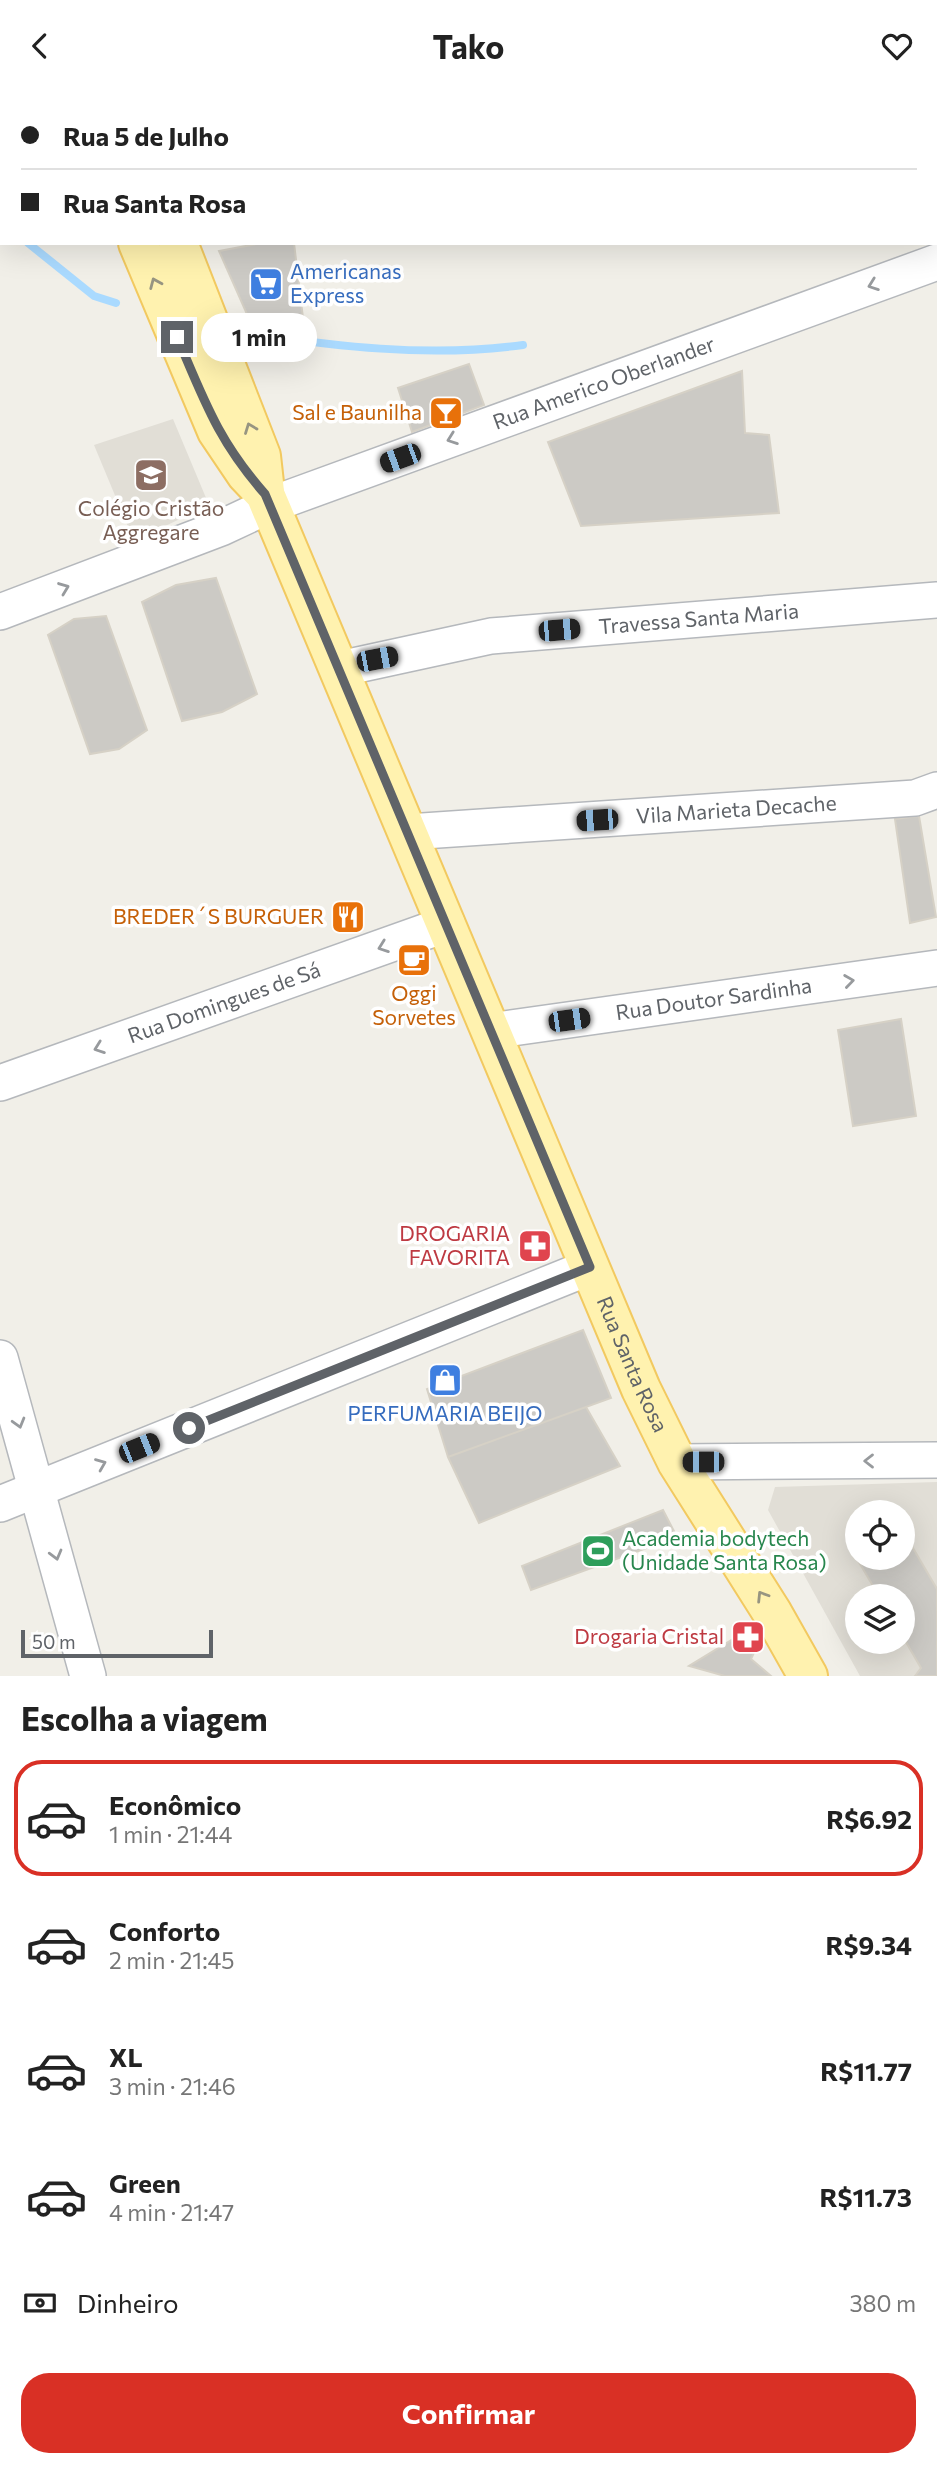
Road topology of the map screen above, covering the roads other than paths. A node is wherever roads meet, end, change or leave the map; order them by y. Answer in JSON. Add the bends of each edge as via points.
{"nodes":[{"id":1,"x":139,"y":245,"type":"edge"},
{"id":2,"x":179,"y":245,"type":"edge"},
{"id":3,"x":937,"y":262,"type":"edge"},
{"id":4,"x":267,"y":500,"type":"junction"},
{"id":5,"x":937,"y":600,"type":"edge"},
{"id":6,"x":0,"y":613,"type":"edge"},
{"id":7,"x":340,"y":669,"type":"junction"},
{"id":8,"x":937,"y":790,"type":"edge"},
{"id":9,"x":408,"y":832,"type":"junction"},
{"id":10,"x":447,"y":924,"type":"junction"},
{"id":11,"x":937,"y":968,"type":"edge"},
{"id":12,"x":490,"y":1031,"type":"junction"},
{"id":13,"x":0,"y":1083,"type":"edge"},
{"id":14,"x":590,"y":1267,"type":"junction"},
{"id":15,"x":0,"y":1358,"type":"edge"},
{"id":16,"x":937,"y":1460,"type":"edge"},
{"id":17,"x":677,"y":1462,"type":"junction"},
{"id":18,"x":38,"y":1489,"type":"junction"},
{"id":19,"x":0,"y":1504,"type":"edge"},
{"id":20,"x":799,"y":1669,"type":"edge"},
{"id":21,"x":88,"y":1676,"type":"edge"}],
"edges":[{"from":4,"to":1,"type":"main road","name":"Rua Santa Rosa","one_way":true,"via":[[217,431]]},
{"from":4,"to":2,"type":"main road","name":"Rua Santa Rosa","one_way":true,"via":[[261,456]]},
{"from":3,"to":4,"type":"street","name":"Rua Americo Oberlander","one_way":true},
{"from":6,"to":4,"type":"street","name":"Rua Americo Oberlander","one_way":true,"via":[[220,528]]},
{"from":4,"to":7,"type":"main road","name":"Rua Santa Rosa"},
{"from":5,"to":7,"type":"street","name":"Travessa Santa Maria","via":[[491,636]]},
{"from":7,"to":9,"type":"main road","name":"Rua Santa Rosa"},
{"from":8,"to":9,"type":"street","name":"Vila Marieta Decache","via":[[915,799]]},
{"from":9,"to":10,"type":"main road","name":"Rua Santa Rosa"},
{"from":10,"to":12,"type":"main road","name":"Rua Santa Rosa"},
{"from":10,"to":13,"type":"street","name":"Rua Domingues de Sá","one_way":true},
{"from":12,"to":11,"type":"street","name":"Rua Doutor Sardinha","one_way":true},
{"from":12,"to":14,"type":"main road","name":"Rua Santa Rosa"},
{"from":14,"to":17,"type":"main road","name":"Rua Santa Rosa"},
{"from":18,"to":14,"type":"street","one_way":true},
{"from":15,"to":18,"type":"street","one_way":true},
{"from":16,"to":17,"type":"street","one_way":true},
{"from":20,"to":17,"type":"main road","name":"Rua Santa Rosa","one_way":true,"via":[[773,1614]]},
{"from":18,"to":19,"type":"street"},
{"from":18,"to":21,"type":"street","one_way":true}]}
